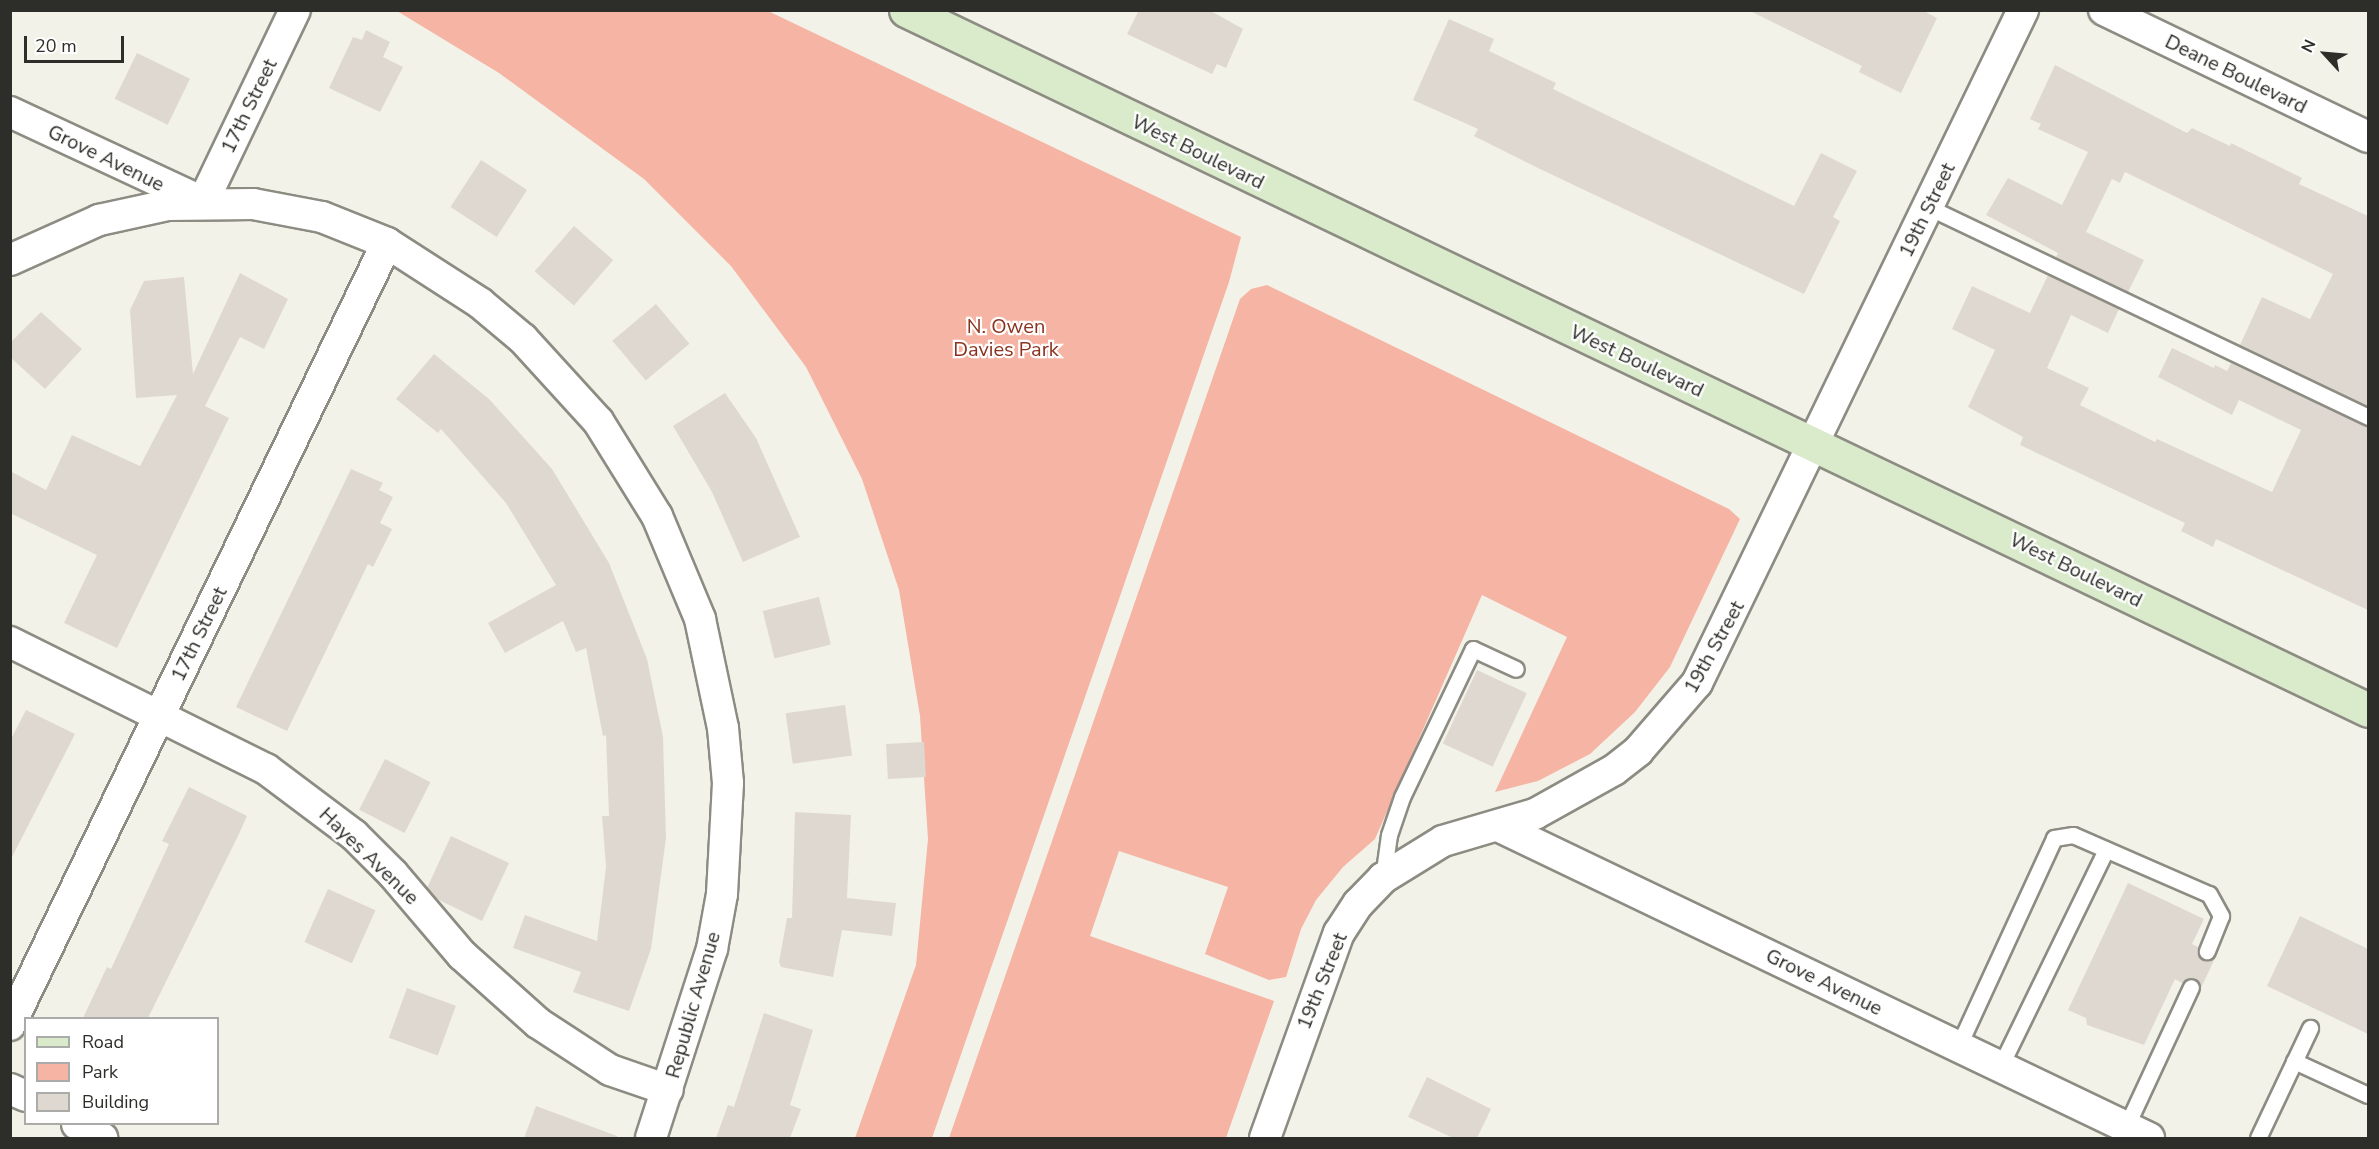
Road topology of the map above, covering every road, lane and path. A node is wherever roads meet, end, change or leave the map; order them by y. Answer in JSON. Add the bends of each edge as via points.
{"nodes":[{"id":1,"x":295,"y":10,"type":"edge"},
{"id":2,"x":906,"y":10,"type":"edge"},
{"id":3,"x":2023,"y":10,"type":"edge"},
{"id":4,"x":2104,"y":10,"type":"edge"},
{"id":5,"x":10,"y":112,"type":"edge"},
{"id":6,"x":2368,"y":137,"type":"edge"},
{"id":7,"x":203,"y":202,"type":"junction"},
{"id":8,"x":1928,"y":207,"type":"junction"},
{"id":9,"x":387,"y":243,"type":"junction"},
{"id":10,"x":10,"y":260,"type":"edge"},
{"id":11,"x":2368,"y":417,"type":"edge"},
{"id":12,"x":1815,"y":444,"type":"junction"},
{"id":13,"x":10,"y":642,"type":"edge"},
{"id":14,"x":1516,"y":669,"type":"dead end"},
{"id":15,"x":2368,"y":710,"type":"edge"},
{"id":16,"x":160,"y":714,"type":"junction"},
{"id":17,"x":1498,"y":826,"type":"junction"},
{"id":18,"x":2106,"y":850,"type":"junction"},
{"id":19,"x":1383,"y":878,"type":"junction"},
{"id":20,"x":2207,"y":951,"type":"dead end"},
{"id":21,"x":2191,"y":987,"type":"dead end"},
{"id":22,"x":10,"y":1024,"type":"edge"},
{"id":23,"x":2310,"y":1028,"type":"dead end"},
{"id":24,"x":1958,"y":1047,"type":"junction"},
{"id":25,"x":2294,"y":1061,"type":"junction"},
{"id":26,"x":2000,"y":1067,"type":"junction"},
{"id":27,"x":10,"y":1089,"type":"edge"},
{"id":28,"x":668,"y":1090,"type":"junction"},
{"id":29,"x":24,"y":1095,"type":"edge"},
{"id":30,"x":2368,"y":1095,"type":"edge"},
{"id":31,"x":78,"y":1125,"type":"edge"},
{"id":32,"x":2138,"y":1133,"type":"edge"},
{"id":33,"x":102,"y":1138,"type":"edge"},
{"id":34,"x":651,"y":1138,"type":"edge"},
{"id":35,"x":1265,"y":1138,"type":"edge"},
{"id":36,"x":2258,"y":1138,"type":"edge"}],
"edges":[{"from":1,"to":7,"type":"street","name":"17th Street"},
{"from":2,"to":12,"type":"street","name":"West Boulevard"},
{"from":3,"to":8,"type":"street","name":"19th Street"},
{"from":4,"to":6,"type":"street","name":"Deane Boulevard"},
{"from":5,"to":7,"type":"street","name":"Grove Avenue"},
{"from":7,"to":9,"type":"street","name":"Republic Avenue","via":[[288,209],[322,217]]},
{"from":7,"to":10,"type":"street","via":[[133,211],[99,220]]},
{"from":8,"to":11,"type":"lane"},
{"from":8,"to":12,"type":"street","name":"19th Street"},
{"from":9,"to":16,"type":"street","name":"17th Street"},
{"from":9,"to":28,"type":"street","name":"Republic Avenue","via":[[480,303],[523,339],[591,413],[630,467],[657,516],[700,619],[723,728],[727,839],[712,949]]},
{"from":12,"to":15,"type":"street","name":"West Boulevard"},
{"from":12,"to":17,"type":"street","name":"19th Street","via":[[1720,642],[1679,708],[1614,770],[1562,802]]},
{"from":13,"to":16,"type":"street","name":"Hayes Avenue"},
{"from":14,"to":19,"type":"lane","via":[[1473,649],[1402,797],[1389,835]]},
{"from":16,"to":22,"type":"street","name":"17th Street"},
{"from":16,"to":28,"type":"street","name":"Hayes Avenue","via":[[232,749],[311,800],[393,874],[462,955],[538,1023],[610,1070]]},
{"from":17,"to":19,"type":"street","name":"19th Street","via":[[1443,841]]},
{"from":17,"to":24,"type":"street","name":"Grove Avenue"},
{"from":18,"to":20,"type":"lane","via":[[2209,894],[2221,916]]},
{"from":18,"to":24,"type":"lane","via":[[2073,835],[2054,838]]},
{"from":18,"to":26,"type":"lane"},
{"from":19,"to":35,"type":"street","name":"19th Street","via":[[1358,904],[1339,933]]},
{"from":21,"to":32,"type":"lane"},
{"from":23,"to":25,"type":"lane"},
{"from":24,"to":26,"type":"street","name":"Grove Avenue"},
{"from":25,"to":30,"type":"lane"},
{"from":25,"to":36,"type":"lane"},
{"from":26,"to":32,"type":"street","name":"Grove Avenue"},
{"from":27,"to":29,"type":"street"},
{"from":28,"to":34,"type":"street","name":"Republic Avenue"},
{"from":31,"to":33,"type":"street"}]}
